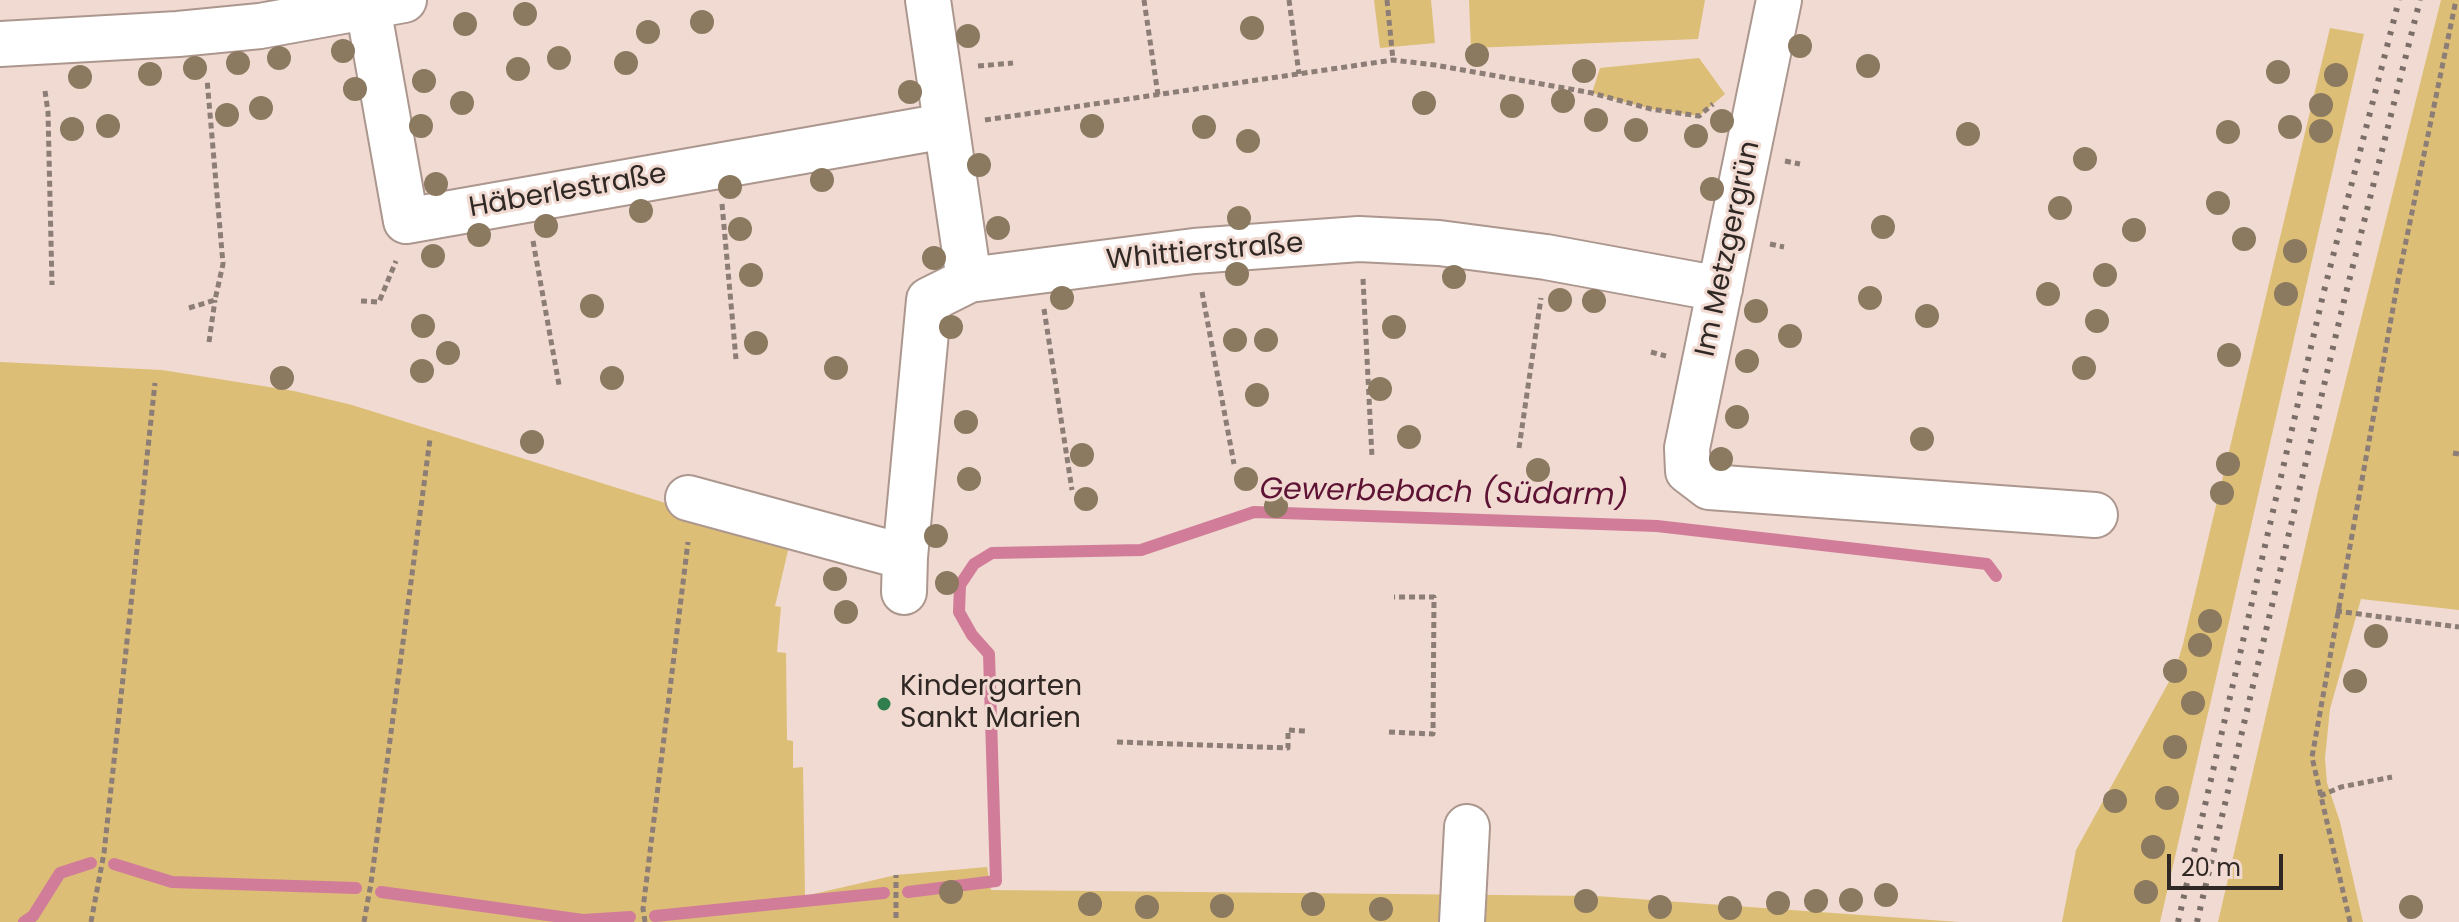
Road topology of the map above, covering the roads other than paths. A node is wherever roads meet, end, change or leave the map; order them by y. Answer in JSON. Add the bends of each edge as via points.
{"nodes":[{"id":1,"x":928,"y":0,"type":"edge"},
{"id":2,"x":1779,"y":0,"type":"edge"},
{"id":3,"x":386,"y":4,"type":"edge"},
{"id":4,"x":0,"y":44,"type":"edge"},
{"id":5,"x":945,"y":126,"type":"junction"},
{"id":6,"x":969,"y":280,"type":"junction"},
{"id":7,"x":1720,"y":289,"type":"junction"},
{"id":8,"x":2095,"y":515,"type":"dead end"},
{"id":9,"x":688,"y":516,"type":"road end"},
{"id":10,"x":1467,"y":827,"type":"dead end"},
{"id":11,"x":1462,"y":922,"type":"edge"}],
"edges":[{"from":1,"to":5,"type":"street"},
{"from":2,"to":7,"type":"street","name":"Im Metzgergrün"},
{"from":3,"to":4,"type":"street","via":[[260,26]]},
{"from":3,"to":5,"type":"street","name":"Häberlestraße","via":[[406,221]]},
{"from":5,"to":6,"type":"street"},
{"from":6,"to":7,"type":"street","name":"Whittierstraße","via":[[1194,251],[1359,239],[1546,257]]},
{"from":6,"to":9,"type":"street","name":"Whittierstraße","via":[[929,300],[905,575]]},
{"from":7,"to":8,"type":"street","name":"Im Metzgergrün","via":[[1687,448],[1688,471],[1709,487]]},
{"from":10,"to":11,"type":"street"}]}
